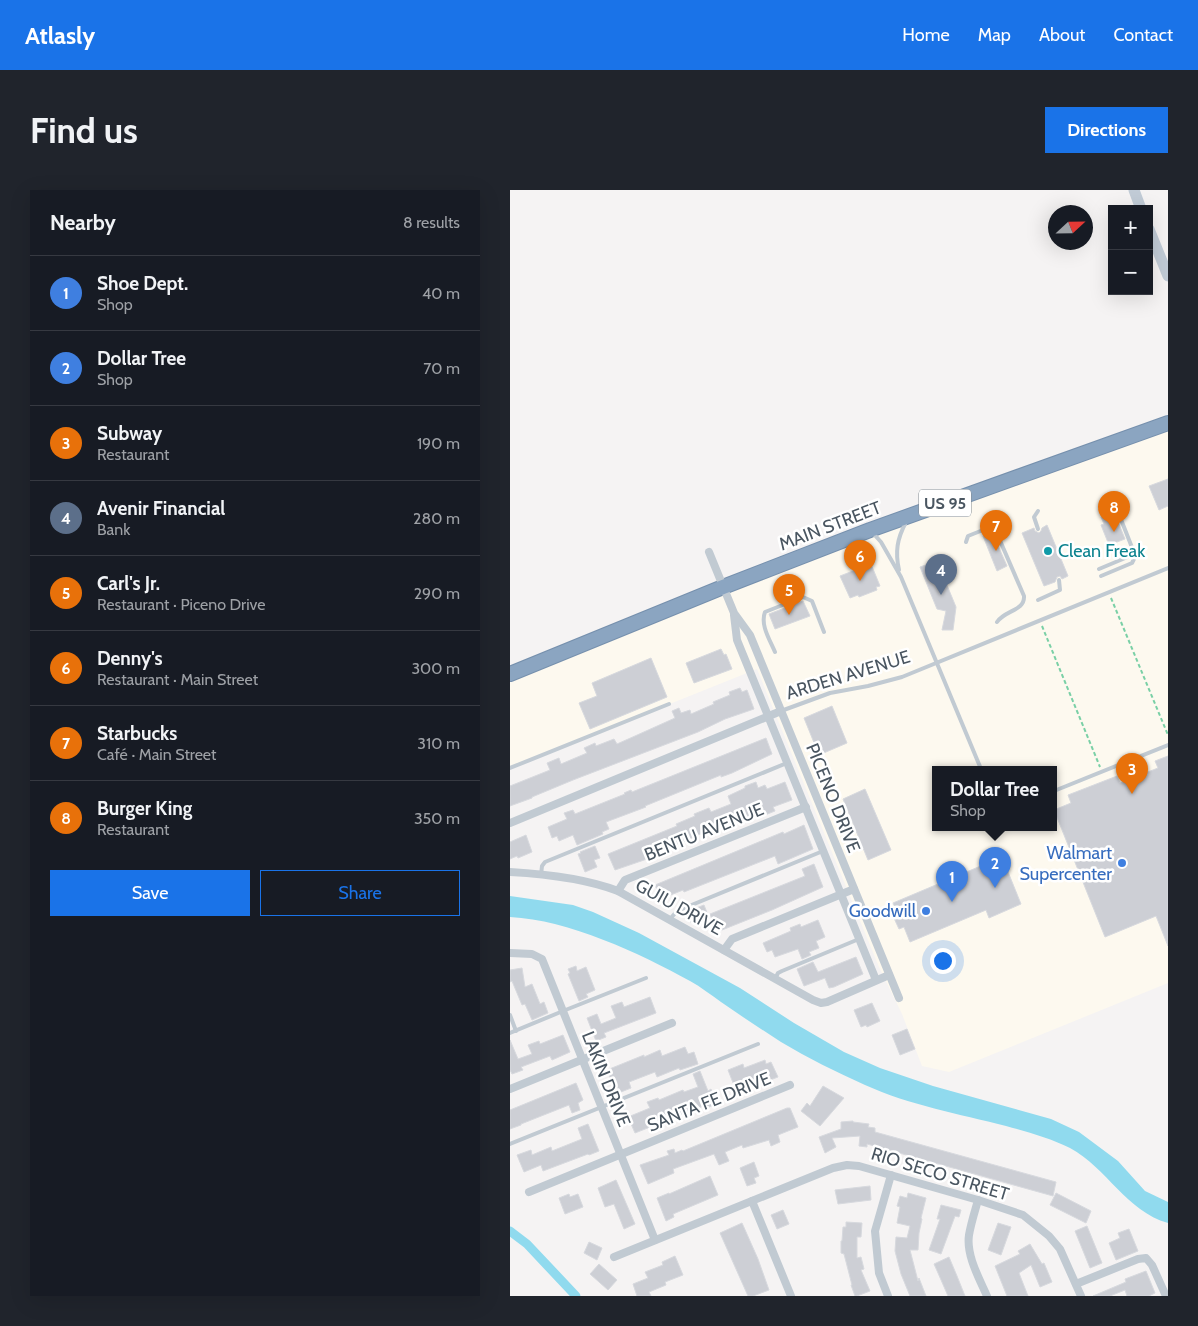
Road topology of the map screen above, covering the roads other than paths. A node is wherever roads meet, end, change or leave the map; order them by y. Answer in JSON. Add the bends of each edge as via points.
{"nodes":[{"id":1,"x":1134,"y":190,"type":"edge"},
{"id":2,"x":1140,"y":205,"type":"edge"},
{"id":3,"x":1153,"y":239,"type":"edge"},
{"id":4,"x":1168,"y":276,"type":"edge"},
{"id":5,"x":1168,"y":423,"type":"edge"},
{"id":6,"x":1112,"y":499,"type":"dead end"},
{"id":7,"x":1038,"y":511,"type":"dead end"},
{"id":8,"x":908,"y":516,"type":"junction"},
{"id":9,"x":1038,"y":529,"type":"dead end"},
{"id":10,"x":870,"y":530,"type":"junction"},
{"id":11,"x":966,"y":542,"type":"dead end"},
{"id":12,"x":1133,"y":550,"type":"junction"},
{"id":13,"x":709,"y":552,"type":"dead end"},
{"id":14,"x":1168,"y":568,"type":"edge"},
{"id":15,"x":1099,"y":569,"type":"dead end"},
{"id":16,"x":1101,"y":576,"type":"dead end"},
{"id":17,"x":901,"y":577,"type":"junction"},
{"id":18,"x":1058,"y":580,"type":"dead end"},
{"id":19,"x":723,"y":587,"type":"junction"},
{"id":20,"x":1038,"y":600,"type":"dead end"},
{"id":21,"x":734,"y":613,"type":"junction"},
{"id":22,"x":997,"y":622,"type":"dead end"},
{"id":23,"x":824,"y":632,"type":"dead end"},
{"id":24,"x":775,"y":652,"type":"dead end"},
{"id":25,"x":937,"y":663,"type":"junction"},
{"id":26,"x":510,"y":674,"type":"edge"},
{"id":27,"x":669,"y":704,"type":"dead end"},
{"id":28,"x":781,"y":711,"type":"junction"},
{"id":29,"x":768,"y":716,"type":"junction"},
{"id":30,"x":1168,"y":745,"type":"edge"},
{"id":31,"x":787,"y":762,"type":"junction"},
{"id":32,"x":980,"y":766,"type":"edge"},
{"id":33,"x":510,"y":768,"type":"edge"},
{"id":34,"x":1057,"y":790,"type":"edge"},
{"id":35,"x":806,"y":807,"type":"junction"},
{"id":36,"x":510,"y":823,"type":"edge"},
{"id":37,"x":823,"y":851,"type":"junction"},
{"id":38,"x":510,"y":872,"type":"edge"},
{"id":39,"x":541,"y":875,"type":"junction"},
{"id":40,"x":854,"y":889,"type":"junction"},
{"id":41,"x":618,"y":891,"type":"junction"},
{"id":42,"x":841,"y":895,"type":"junction"},
{"id":43,"x":670,"y":919,"type":"junction"},
{"id":44,"x":859,"y":939,"type":"junction"},
{"id":45,"x":724,"y":950,"type":"junction"},
{"id":46,"x":510,"y":953,"type":"edge"},
{"id":47,"x":889,"y":975,"type":"junction"},
{"id":48,"x":646,"y":978,"type":"dead end"},
{"id":49,"x":776,"y":979,"type":"junction"},
{"id":50,"x":876,"y":980,"type":"junction"},
{"id":51,"x":899,"y":998,"type":"dead end"},
{"id":52,"x":563,"y":1010,"type":"junction"},
{"id":53,"x":510,"y":1015,"type":"edge"},
{"id":54,"x":672,"y":1024,"type":"dead end"},
{"id":55,"x":516,"y":1031,"type":"junction"},
{"id":56,"x":510,"y":1034,"type":"edge"},
{"id":57,"x":758,"y":1044,"type":"dead end"},
{"id":58,"x":582,"y":1059,"type":"junction"},
{"id":59,"x":790,"y":1085,"type":"dead end"},
{"id":60,"x":510,"y":1089,"type":"edge"},
{"id":61,"x":601,"y":1106,"type":"junction"},
{"id":62,"x":510,"y":1144,"type":"edge"},
{"id":63,"x":620,"y":1154,"type":"junction"},
{"id":64,"x":891,"y":1175,"type":"junction"},
{"id":65,"x":529,"y":1192,"type":"dead end"},
{"id":66,"x":978,"y":1200,"type":"junction"},
{"id":67,"x":752,"y":1201,"type":"junction"},
{"id":68,"x":655,"y":1240,"type":"junction"},
{"id":69,"x":614,"y":1257,"type":"dead end"},
{"id":70,"x":1076,"y":1284,"type":"junction"},
{"id":71,"x":791,"y":1296,"type":"edge"},
{"id":72,"x":888,"y":1296,"type":"edge"},
{"id":73,"x":987,"y":1296,"type":"edge"},
{"id":74,"x":1081,"y":1296,"type":"edge"},
{"id":75,"x":1166,"y":1296,"type":"edge"}],
"edges":[{"from":1,"to":2,"type":"street"},
{"from":3,"to":4,"type":"street"},
{"from":5,"to":8,"type":"highway","name":"MAIN STREET","number":"US 95"},
{"from":6,"to":12,"type":"lane"},
{"from":7,"to":9,"type":"lane","via":[[1034,517]]},
{"from":8,"to":10,"type":"highway","name":"MAIN STREET","number":"US 95"},
{"from":8,"to":17,"type":"lane","via":[[896,546]]},
{"from":10,"to":17,"type":"lane"},
{"from":10,"to":19,"type":"highway","name":"MAIN STREET","number":"US 95"},
{"from":11,"to":22,"type":"lane","via":[[968,536],[988,528],[995,529],[1024,596],[1021,606],[1004,614]]},
{"from":12,"to":15,"type":"lane","via":[[1130,556]]},
{"from":12,"to":16,"type":"lane","via":[[1135,557],[1132,563]]},
{"from":13,"to":19,"type":"street","name":"PICENO DRIVE"},
{"from":14,"to":25,"type":"lane","name":"ARDEN AVENUE"},
{"from":17,"to":25,"type":"lane"},
{"from":18,"to":20,"type":"lane","via":[[1060,590]]},
{"from":19,"to":21,"type":"street","name":"PICENO DRIVE"},
{"from":19,"to":26,"type":"highway","name":"MAIN STREET","number":"US 95"},
{"from":21,"to":28,"type":"street","name":"PICENO DRIVE","via":[[750,634]]},
{"from":21,"to":29,"type":"street","name":"PICENO DRIVE","via":[[737,640]]},
{"from":23,"to":24,"type":"lane","via":[[808,598],[765,612],[764,623]]},
{"from":25,"to":28,"type":"lane","name":"ARDEN AVENUE","via":[[894,680],[830,693]]},
{"from":25,"to":32,"type":"lane"},
{"from":27,"to":33,"type":"lane"},
{"from":28,"to":29,"type":"street","name":"ARDEN AVENUE"},
{"from":28,"to":40,"type":"street","name":"PICENO DRIVE"},
{"from":29,"to":31,"type":"street","name":"PICENO DRIVE"},
{"from":29,"to":36,"type":"street","name":"ARDEN AVENUE"},
{"from":30,"to":34,"type":"lane"},
{"from":31,"to":35,"type":"street","name":"PICENO DRIVE"},
{"from":31,"to":39,"type":"lane","via":[[546,862]]},
{"from":35,"to":37,"type":"street","name":"PICENO DRIVE"},
{"from":35,"to":41,"type":"street","name":"BENTU AVENUE","via":[[625,880]]},
{"from":37,"to":42,"type":"street","name":"PICENO DRIVE"},
{"from":37,"to":43,"type":"lane","via":[[677,910]]},
{"from":38,"to":39,"type":"street","name":"GUIU DRIVE"},
{"from":39,"to":41,"type":"street","name":"GUIU DRIVE","via":[[600,884]]},
{"from":40,"to":42,"type":"street"},
{"from":40,"to":47,"type":"street","name":"PICENO DRIVE"},
{"from":41,"to":43,"type":"street","name":"GUIU DRIVE"},
{"from":42,"to":44,"type":"street","name":"PICENO DRIVE"},
{"from":42,"to":45,"type":"street","via":[[732,939]]},
{"from":43,"to":45,"type":"street","name":"GUIU DRIVE"},
{"from":44,"to":49,"type":"lane","via":[[782,971]]},
{"from":44,"to":50,"type":"street","name":"PICENO DRIVE"},
{"from":45,"to":49,"type":"street","name":"GUIU DRIVE"},
{"from":46,"to":52,"type":"street","name":"LAKIN DRIVE","via":[[532,954],[542,959]]},
{"from":47,"to":50,"type":"street"},
{"from":47,"to":51,"type":"street","name":"PICENO DRIVE"},
{"from":48,"to":52,"type":"lane"},
{"from":49,"to":50,"type":"street","name":"GUIU DRIVE","via":[[821,1003]]},
{"from":52,"to":55,"type":"lane"},
{"from":52,"to":58,"type":"street","name":"LAKIN DRIVE"},
{"from":53,"to":55,"type":"lane"},
{"from":54,"to":58,"type":"street"},
{"from":55,"to":56,"type":"lane"},
{"from":57,"to":61,"type":"lane"},
{"from":58,"to":60,"type":"street"},
{"from":58,"to":61,"type":"street","name":"LAKIN DRIVE"},
{"from":59,"to":63,"type":"street","name":"SANTA FE DRIVE"},
{"from":61,"to":62,"type":"lane"},
{"from":61,"to":63,"type":"street","name":"LAKIN DRIVE"},
{"from":63,"to":65,"type":"street","name":"SANTA FE DRIVE"},
{"from":63,"to":68,"type":"street","name":"LAKIN DRIVE"},
{"from":64,"to":66,"type":"street","name":"RIO SECO STREET"},
{"from":64,"to":67,"type":"street","name":"RIO SECO STREET","via":[[847,1165]]},
{"from":64,"to":72,"type":"street","via":[[876,1231],[879,1273]]},
{"from":66,"to":70,"type":"street","name":"RIO SECO STREET","via":[[1023,1215],[1049,1236],[1060,1249]]},
{"from":66,"to":73,"type":"street","via":[[968,1244]]},
{"from":67,"to":68,"type":"street","name":"RIO SECO STREET"},
{"from":67,"to":71,"type":"street"},
{"from":68,"to":69,"type":"street","name":"RIO SECO STREET"},
{"from":70,"to":74,"type":"street","name":"RIO SECO STREET"},
{"from":70,"to":75,"type":"street","via":[[1146,1258]]}]}
